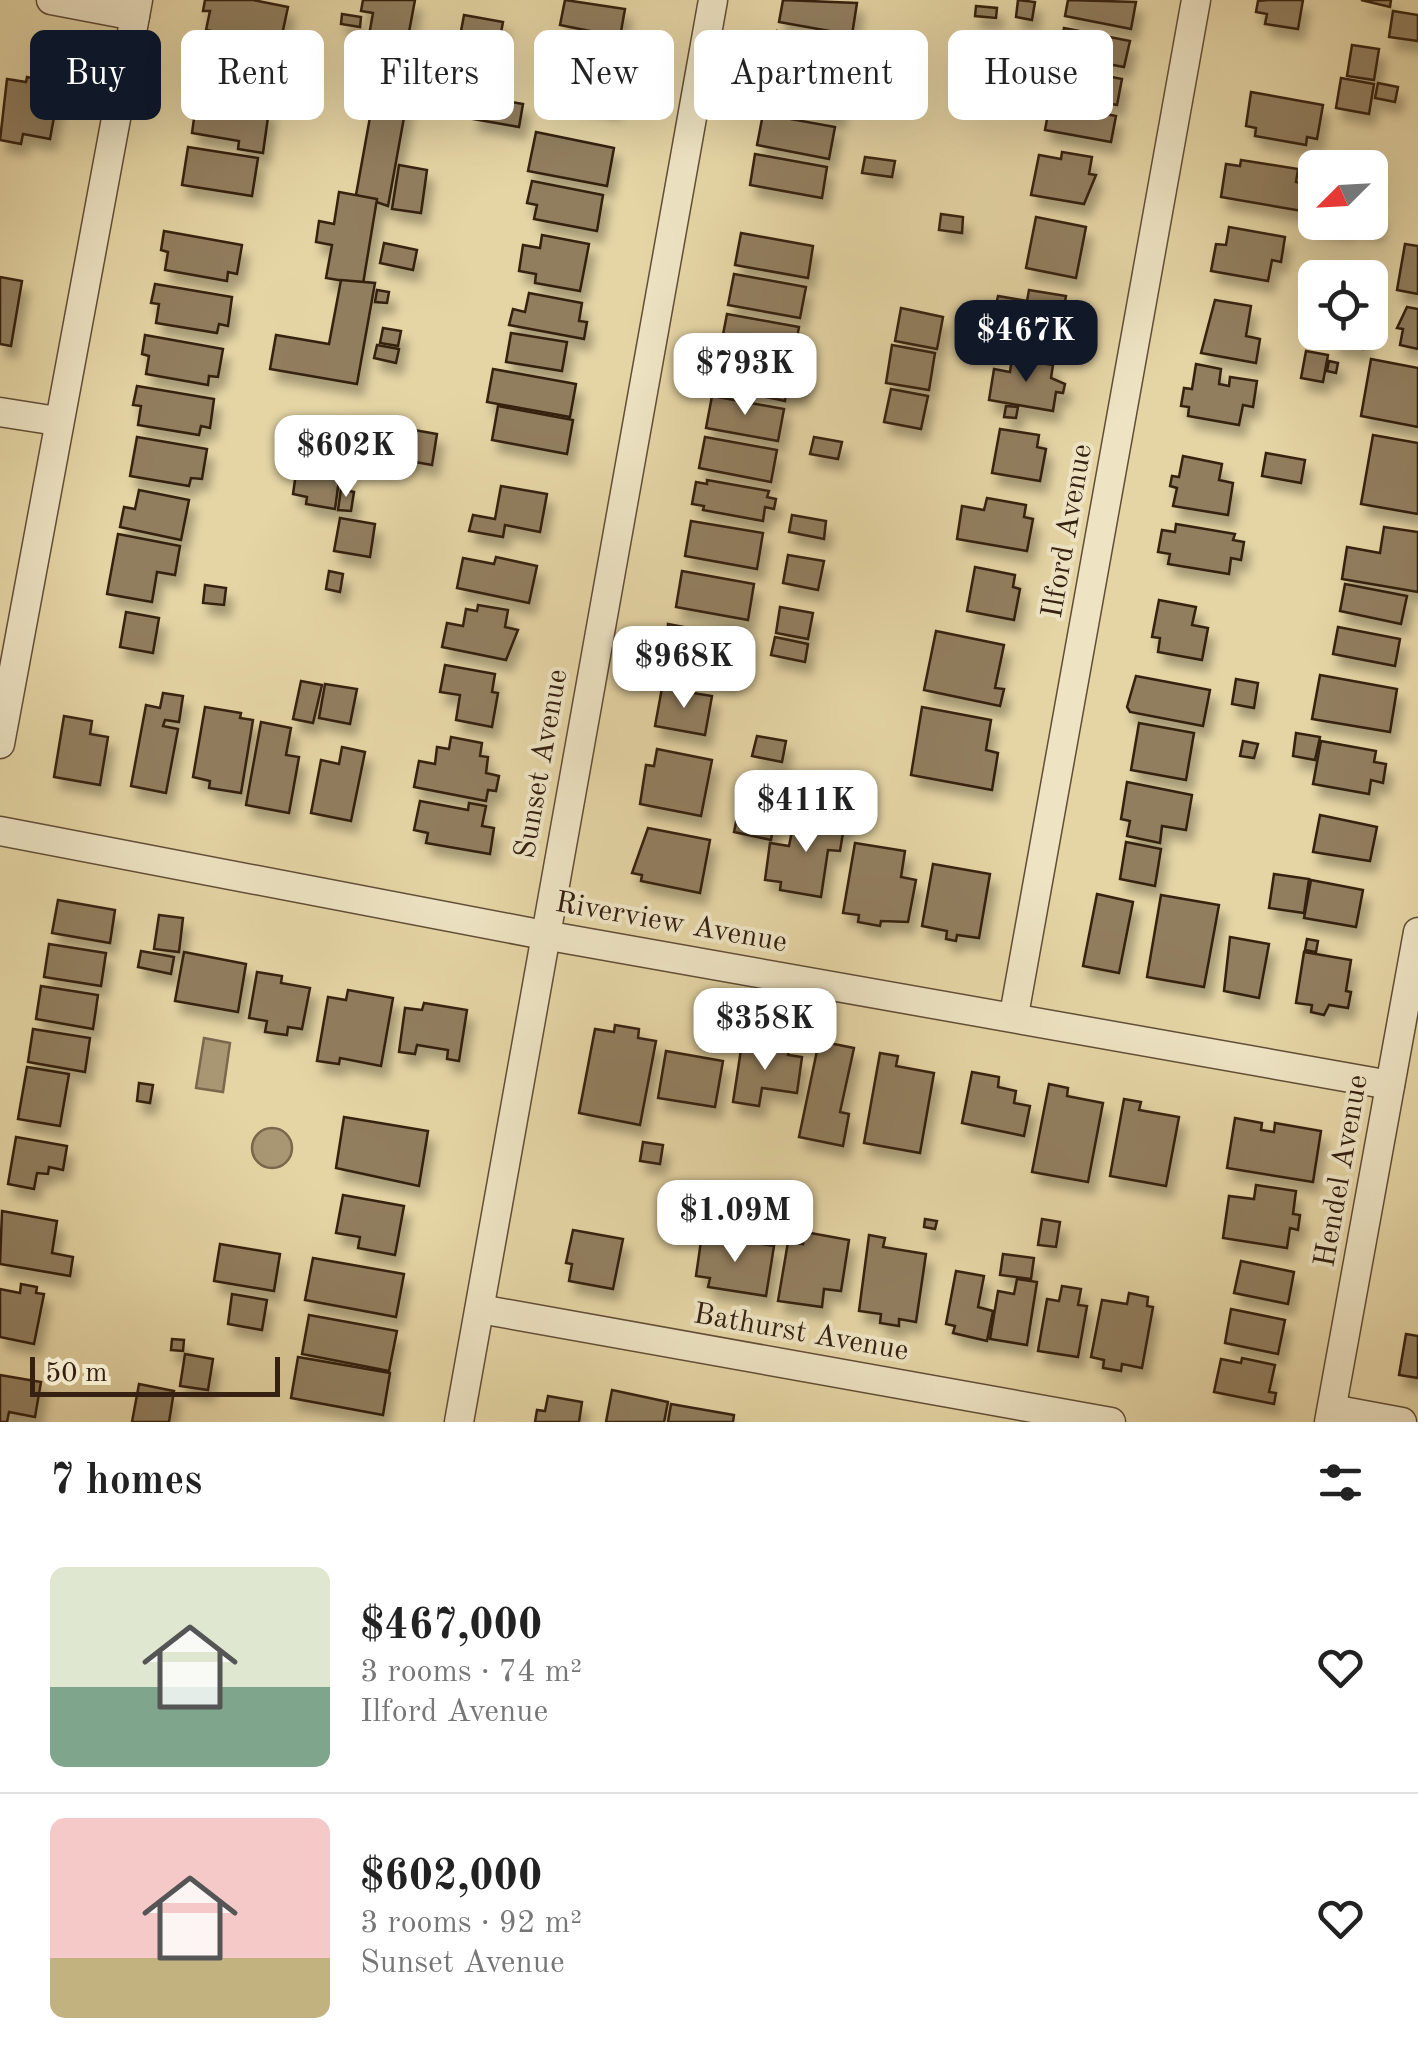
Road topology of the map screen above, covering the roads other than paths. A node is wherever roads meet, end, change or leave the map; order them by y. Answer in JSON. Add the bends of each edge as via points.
{"nodes":[{"id":1,"x":51,"y":0,"type":"edge"},
{"id":2,"x":713,"y":0,"type":"edge"},
{"id":3,"x":1196,"y":0,"type":"edge"},
{"id":4,"x":136,"y":8,"type":"edge"},
{"id":5,"x":0,"y":412,"type":"edge"},
{"id":6,"x":57,"y":422,"type":"junction"},
{"id":7,"x":0,"y":744,"type":"edge"},
{"id":8,"x":0,"y":831,"type":"edge"},
{"id":9,"x":1418,"y":932,"type":"edge"},
{"id":10,"x":544,"y":935,"type":"junction"},
{"id":11,"x":1014,"y":1015,"type":"junction"},
{"id":12,"x":1408,"y":1045,"type":"edge"},
{"id":13,"x":1390,"y":1084,"type":"junction"},
{"id":14,"x":480,"y":1308,"type":"junction"},
{"id":15,"x":1330,"y":1415,"type":"edge"},
{"id":16,"x":459,"y":1422,"type":"edge"},
{"id":17,"x":1111,"y":1422,"type":"edge"},
{"id":18,"x":1402,"y":1422,"type":"edge"}],
"edges":[{"from":1,"to":4,"type":"street"},
{"from":2,"to":10,"type":"street","name":"Sunset Avenue"},
{"from":3,"to":11,"type":"street","name":"Ilford Avenue"},
{"from":4,"to":6,"type":"street"},
{"from":5,"to":6,"type":"street"},
{"from":6,"to":7,"type":"street"},
{"from":8,"to":10,"type":"street","name":"Riverview Avenue"},
{"from":9,"to":12,"type":"street","name":"Hendel Avenue"},
{"from":10,"to":11,"type":"street","name":"Riverview Avenue"},
{"from":10,"to":14,"type":"street","name":"Sunset Avenue"},
{"from":11,"to":13,"type":"street","name":"Riverview Avenue"},
{"from":12,"to":13,"type":"street","name":"Hendel Avenue"},
{"from":13,"to":15,"type":"street","name":"Hendel Avenue"},
{"from":14,"to":16,"type":"street","name":"Sunset Avenue"},
{"from":14,"to":17,"type":"street","name":"Bathurst Avenue"},
{"from":15,"to":18,"type":"street"}]}
